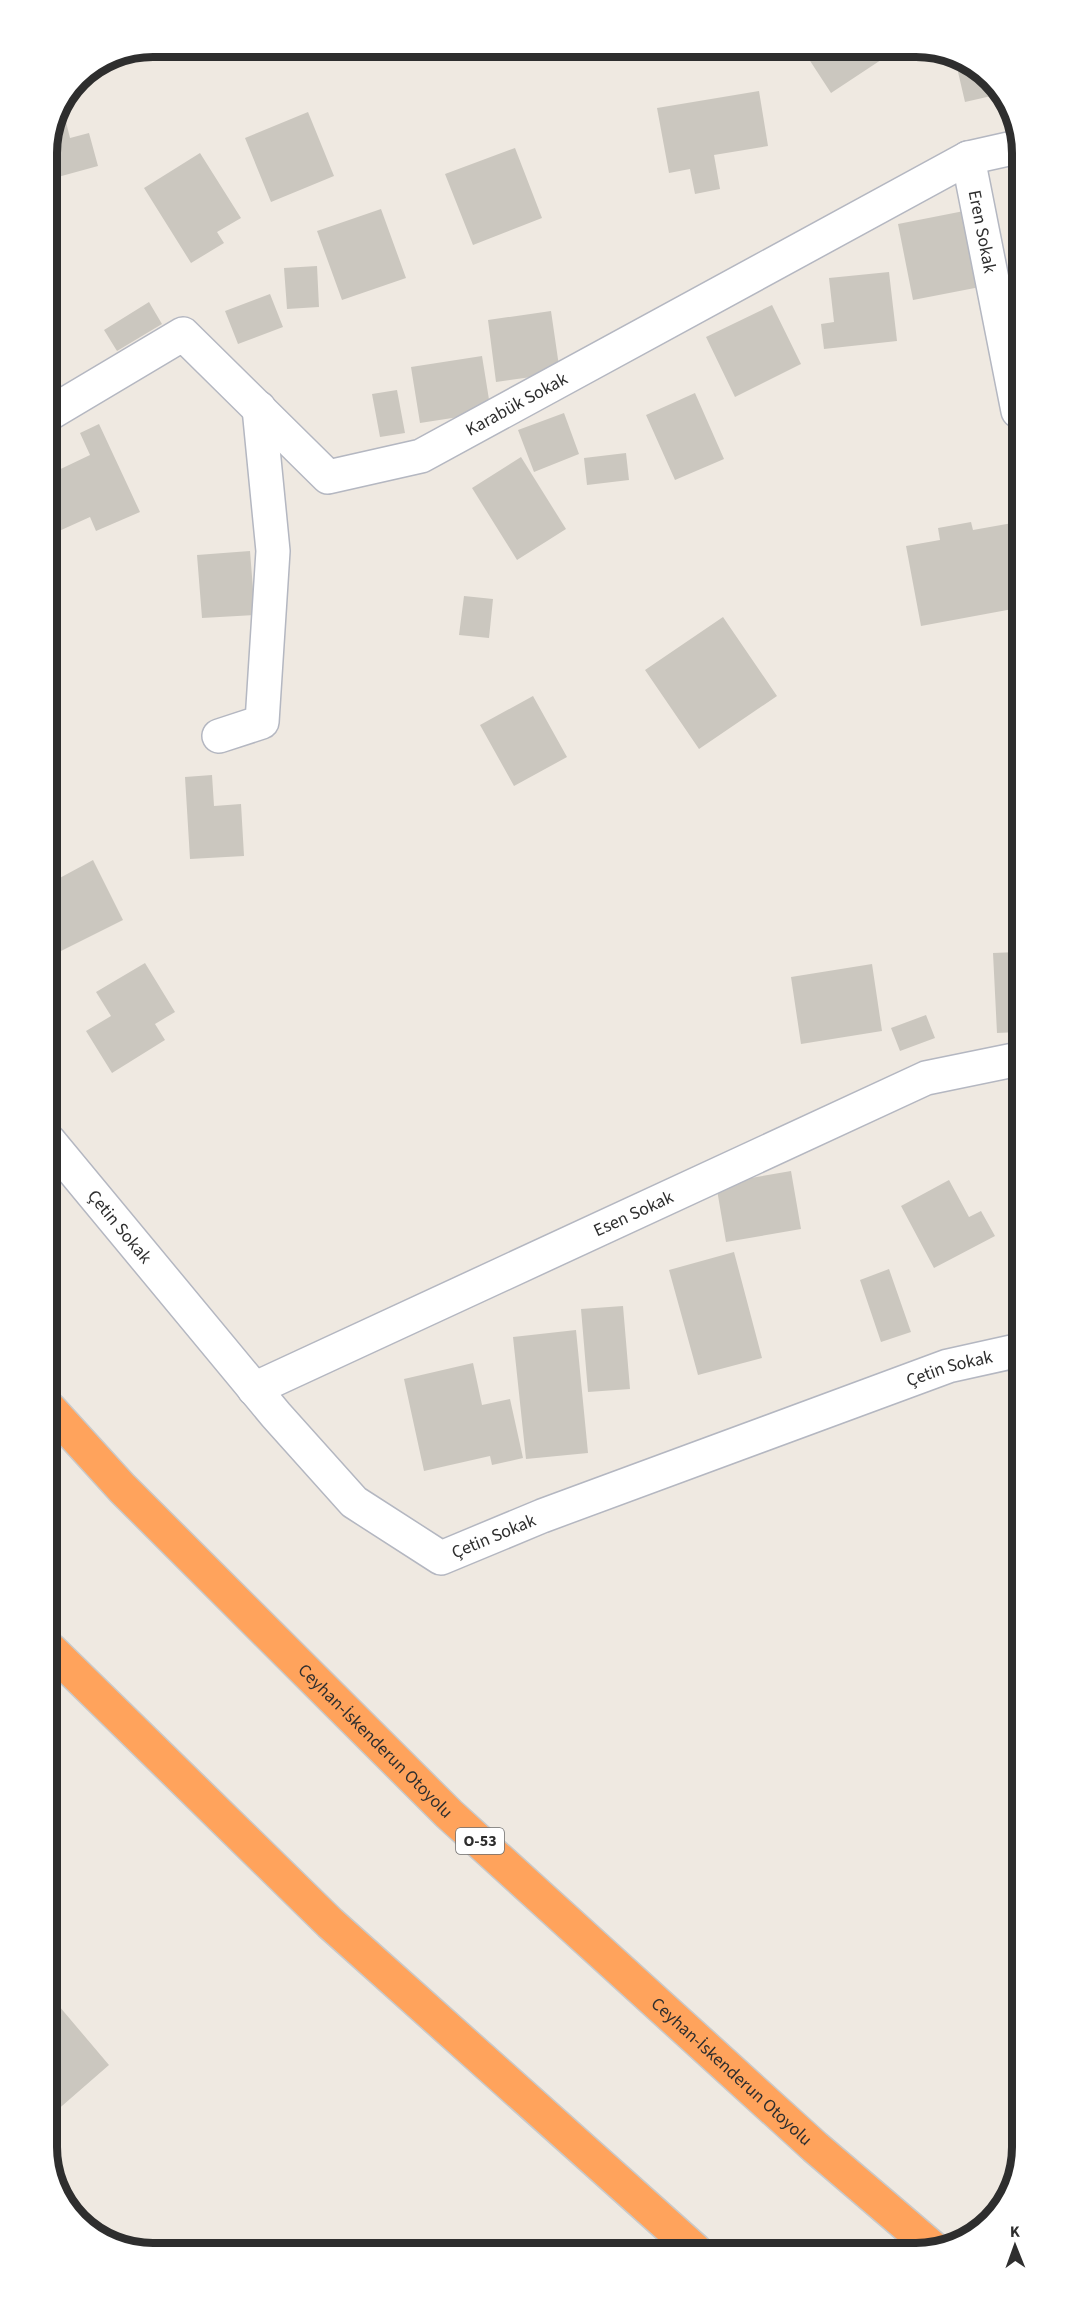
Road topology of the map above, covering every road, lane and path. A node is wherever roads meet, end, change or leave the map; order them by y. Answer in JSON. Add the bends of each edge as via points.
{"nodes":[{"id":1,"x":1012,"y":148,"type":"edge"},
{"id":2,"x":968,"y":158,"type":"junction"},
{"id":3,"x":1012,"y":381,"type":"edge"},
{"id":4,"x":259,"y":408,"type":"junction"},
{"id":5,"x":57,"y":409,"type":"edge"},
{"id":6,"x":219,"y":736,"type":"dead end"},
{"id":7,"x":1012,"y":1060,"type":"edge"},
{"id":8,"x":57,"y":1152,"type":"edge"},
{"id":9,"x":1012,"y":1352,"type":"edge"},
{"id":10,"x":254,"y":1389,"type":"junction"},
{"id":11,"x":57,"y":1417,"type":"edge"},
{"id":12,"x":57,"y":1656,"type":"edge"},
{"id":13,"x":926,"y":2242,"type":"edge"},
{"id":14,"x":687,"y":2243,"type":"edge"}],
"edges":[{"from":1,"to":2,"type":"street","name":"Karabük Sokak"},
{"from":2,"to":3,"type":"street","name":"Eren Sokak"},
{"from":2,"to":4,"type":"street","name":"Karabük Sokak","via":[[421,456],[328,477]]},
{"from":4,"to":5,"type":"street","name":"Karabük Sokak","via":[[183,334]]},
{"from":4,"to":6,"type":"street","via":[[273,551],[262,722]]},
{"from":7,"to":10,"type":"street","name":"Esen Sokak","via":[[926,1078]]},
{"from":8,"to":10,"type":"street","name":"Çetin Sokak"},
{"from":9,"to":10,"type":"street","name":"Çetin Sokak","via":[[948,1366],[542,1516],[441,1558],[354,1502]]},
{"from":11,"to":13,"type":"highway","name":"Ceyhan-İskenderun Otoyolu","number":"O-53","via":[[122,1488],[449,1814],[815,2147]]},
{"from":12,"to":14,"type":"highway","via":[[330,1923]]}]}
